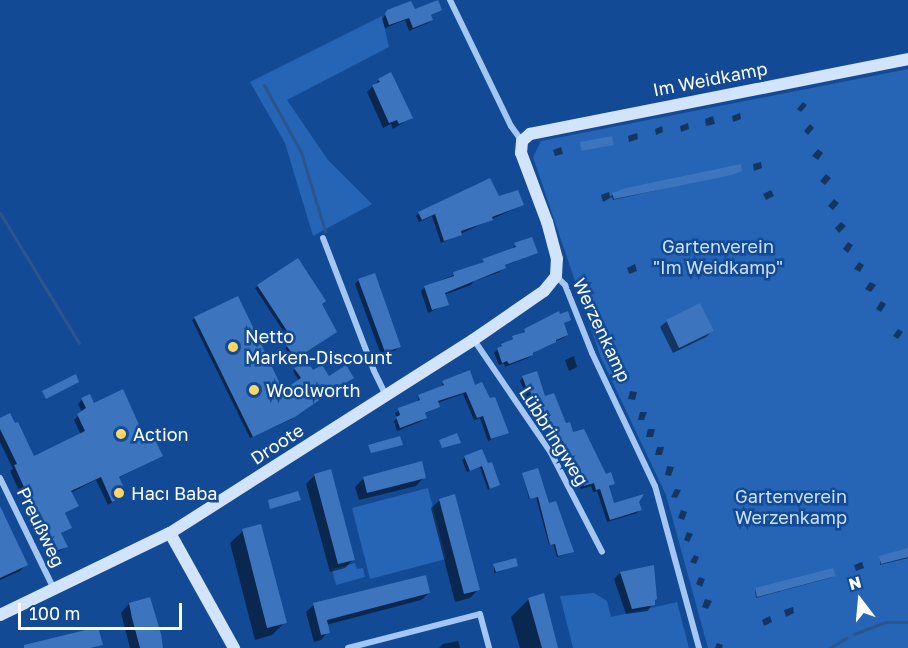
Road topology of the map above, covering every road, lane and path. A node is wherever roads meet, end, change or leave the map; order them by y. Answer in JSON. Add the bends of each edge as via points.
{"nodes":[{"id":1,"x":450,"y":0,"type":"edge"},
{"id":2,"x":908,"y":59,"type":"edge"},
{"id":3,"x":522,"y":141,"type":"junction"},
{"id":4,"x":323,"y":238,"type":"dead end"},
{"id":5,"x":556,"y":276,"type":"junction"},
{"id":6,"x":473,"y":339,"type":"junction"},
{"id":7,"x":386,"y":396,"type":"junction"},
{"id":8,"x":0,"y":478,"type":"edge"},
{"id":9,"x":170,"y":534,"type":"junction"},
{"id":10,"x":602,"y":552,"type":"dead end"},
{"id":11,"x":54,"y":589,"type":"junction"},
{"id":12,"x":0,"y":615,"type":"edge"},
{"id":13,"x":234,"y":648,"type":"edge"},
{"id":14,"x":348,"y":648,"type":"edge"},
{"id":15,"x":489,"y":648,"type":"edge"},
{"id":16,"x":699,"y":648,"type":"edge"}],
"edges":[{"from":1,"to":3,"type":"street","name":"Werzenkamp"},
{"from":2,"to":3,"type":"street","name":"Im Weidkamp","via":[[541,131]]},
{"from":3,"to":5,"type":"street","name":"Werzenkamp","via":[[521,153],[553,240]]},
{"from":4,"to":7,"type":"street"},
{"from":5,"to":6,"type":"street","name":"Droote","via":[[544,291]]},
{"from":5,"to":16,"type":"street","name":"Werzenkamp","via":[[565,285],[592,353],[656,486]]},
{"from":6,"to":7,"type":"street","name":"Droote"},
{"from":6,"to":10,"type":"street","name":"Lübbringweg","via":[[551,453]]},
{"from":7,"to":9,"type":"street","name":"Droote"},
{"from":8,"to":11,"type":"street","name":"Preußweg"},
{"from":9,"to":11,"type":"street","name":"Droote"},
{"from":9,"to":13,"type":"street"},
{"from":11,"to":12,"type":"street","name":"Droote"},
{"from":14,"to":15,"type":"street","via":[[480,614]]}]}
